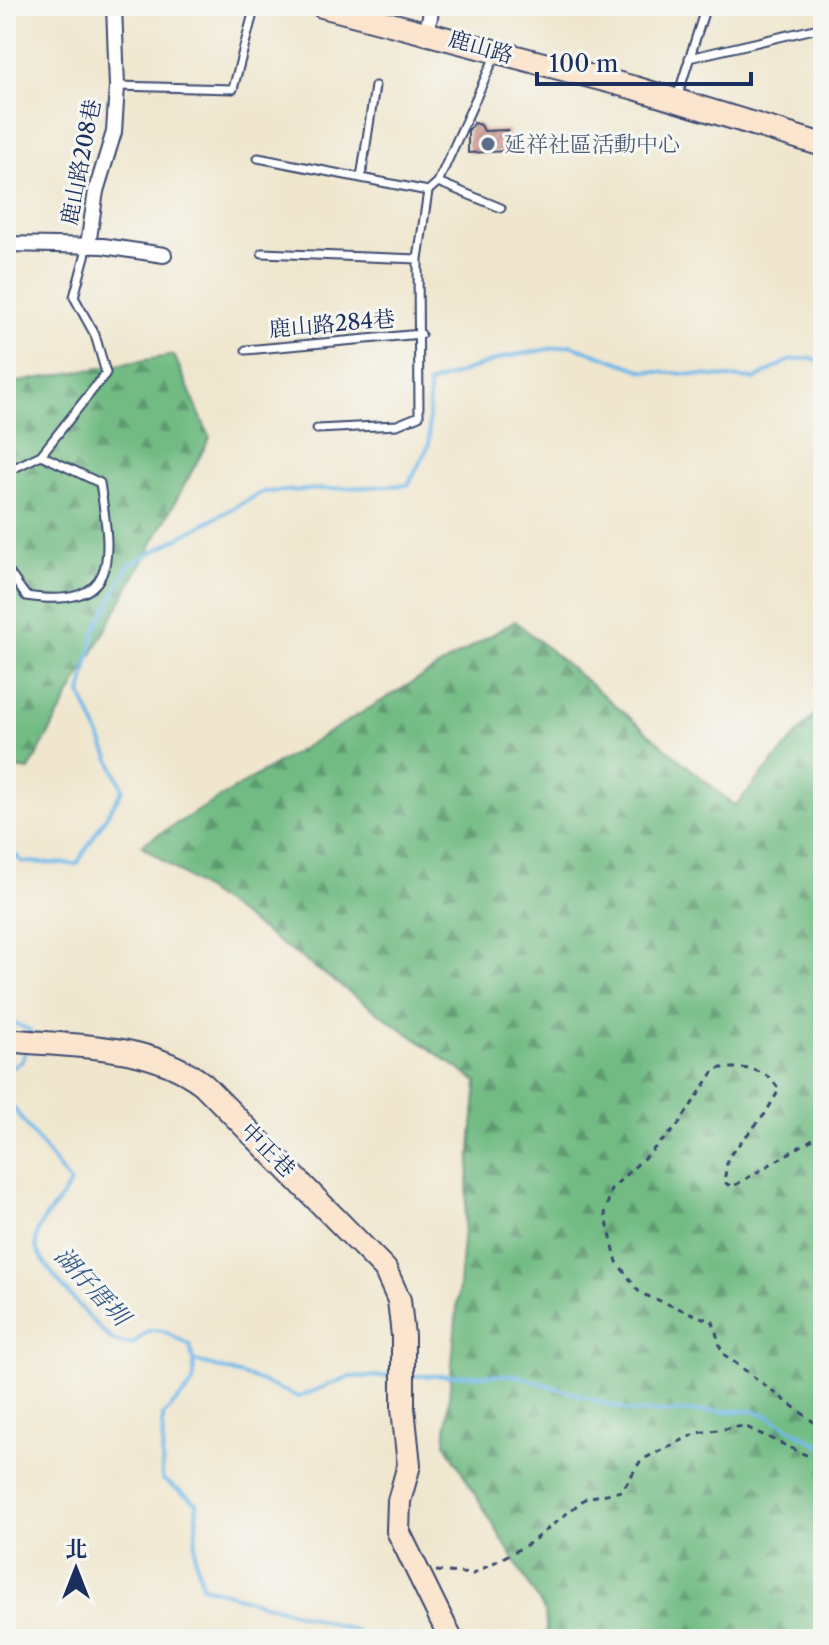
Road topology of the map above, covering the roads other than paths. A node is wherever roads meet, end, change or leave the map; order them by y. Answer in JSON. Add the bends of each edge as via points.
{"nodes":[{"id":1,"x":114,"y":6,"type":"edge"},
{"id":2,"x":255,"y":6,"type":"edge"},
{"id":3,"x":322,"y":6,"type":"edge"},
{"id":4,"x":432,"y":6,"type":"edge"},
{"id":5,"x":706,"y":6,"type":"edge"},
{"id":6,"x":823,"y":27,"type":"edge"},
{"id":7,"x":427,"y":32,"type":"junction"},
{"id":8,"x":497,"y":52,"type":"junction"},
{"id":9,"x":689,"y":58,"type":"junction"},
{"id":10,"x":117,"y":86,"type":"junction"},
{"id":11,"x":375,"y":86,"type":"dead end"},
{"id":12,"x":676,"y":100,"type":"junction"},
{"id":13,"x":823,"y":145,"type":"edge"},
{"id":14,"x":258,"y":158,"type":"dead end"},
{"id":15,"x":361,"y":178,"type":"junction"},
{"id":16,"x":438,"y":182,"type":"junction"},
{"id":17,"x":428,"y":191,"type":"junction"},
{"id":18,"x":501,"y":208,"type":"dead end"},
{"id":19,"x":6,"y":244,"type":"edge"},
{"id":20,"x":88,"y":245,"type":"junction"},
{"id":21,"x":262,"y":253,"type":"dead end"},
{"id":22,"x":164,"y":255,"type":"dead end"},
{"id":23,"x":418,"y":259,"type":"junction"},
{"id":24,"x":421,"y":334,"type":"junction"},
{"id":25,"x":246,"y":350,"type":"dead end"},
{"id":26,"x":317,"y":429,"type":"dead end"},
{"id":27,"x":41,"y":455,"type":"junction"},
{"id":28,"x":6,"y":472,"type":"edge"},
{"id":29,"x":6,"y":568,"type":"edge"},
{"id":30,"x":823,"y":670,"type":"edge"},
{"id":31,"x":815,"y":678,"type":"dead end"},
{"id":32,"x":20,"y":1042,"type":"edge"},
{"id":33,"x":451,"y":1639,"type":"edge"}],
"edges":[{"from":1,"to":10,"type":"street","name":"鹿山路208巷"},
{"from":2,"to":10,"type":"lane","name":"鹿山路208巷","via":[[233,89]]},
{"from":3,"to":7,"type":"street","name":"鹿山路"},
{"from":4,"to":7,"type":"street"},
{"from":5,"to":9,"type":"lane"},
{"from":6,"to":9,"type":"lane"},
{"from":7,"to":8,"type":"street","name":"鹿山路"},
{"from":8,"to":12,"type":"street","name":"鹿山路"},
{"from":8,"to":16,"type":"lane"},
{"from":9,"to":12,"type":"lane"},
{"from":10,"to":20,"type":"street","name":"鹿山路208巷","via":[[114,132],[96,191]]},
{"from":11,"to":15,"type":"lane"},
{"from":12,"to":13,"type":"street","name":"鹿山路"},
{"from":14,"to":15,"type":"lane"},
{"from":15,"to":17,"type":"lane"},
{"from":16,"to":17,"type":"lane"},
{"from":16,"to":18,"type":"lane"},
{"from":17,"to":23,"type":"lane","name":"鹿山路284巷"},
{"from":19,"to":20,"type":"street","name":"鹿山路208巷"},
{"from":20,"to":22,"type":"street","name":"鹿山路208巷"},
{"from":20,"to":27,"type":"lane","via":[[74,297],[95,335],[106,373]]},
{"from":21,"to":23,"type":"lane"},
{"from":23,"to":24,"type":"lane","name":"鹿山路284巷"},
{"from":24,"to":25,"type":"lane","name":"鹿山路284巷"},
{"from":24,"to":26,"type":"lane","name":"鹿山路284巷","via":[[419,416],[397,425]]},
{"from":27,"to":28,"type":"lane"},
{"from":27,"to":29,"type":"lane","via":[[100,483],[109,563],[101,579],[79,595],[51,600],[26,596]]},
{"from":30,"to":31,"type":"lane"},
{"from":32,"to":33,"type":"street","name":"中正巷","via":[[145,1053],[180,1066],[385,1269],[399,1300],[409,1465],[398,1531]]}]}
